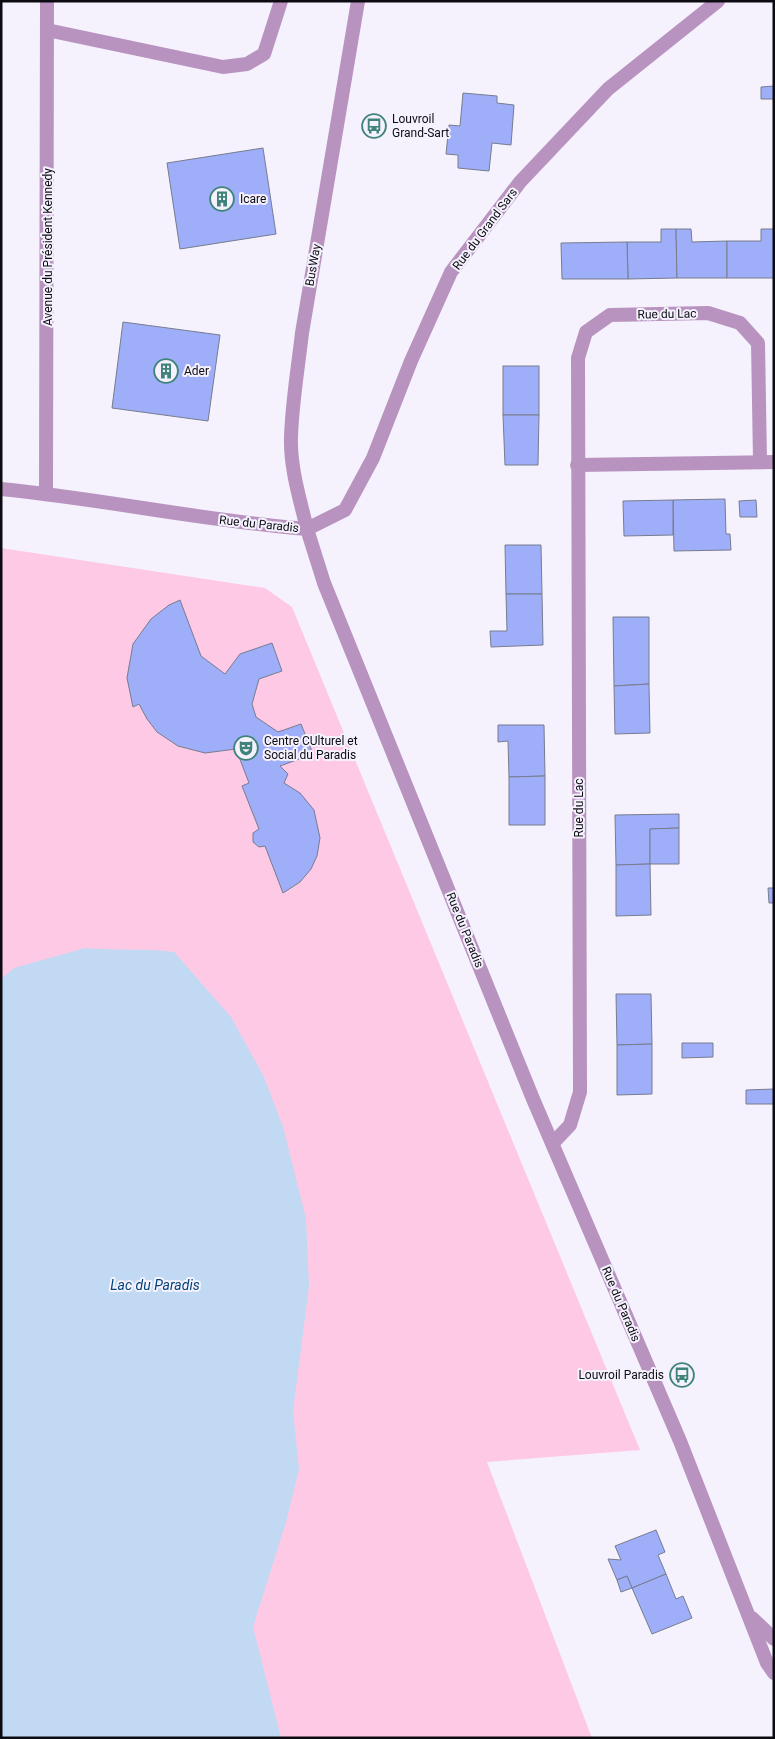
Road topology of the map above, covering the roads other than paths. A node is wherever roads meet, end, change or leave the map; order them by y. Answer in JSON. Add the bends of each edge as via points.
{"nodes":[{"id":1,"x":47,"y":1,"type":"edge"},
{"id":2,"x":281,"y":1,"type":"edge"},
{"id":3,"x":358,"y":1,"type":"edge"},
{"id":4,"x":718,"y":1,"type":"edge"},
{"id":5,"x":47,"y":30,"type":"junction"},
{"id":6,"x":767,"y":461,"type":"edge"},
{"id":7,"x":577,"y":465,"type":"junction"},
{"id":8,"x":1,"y":489,"type":"edge"},
{"id":9,"x":46,"y":493,"type":"junction"},
{"id":10,"x":307,"y":529,"type":"junction"},
{"id":11,"x":554,"y":1142,"type":"junction"},
{"id":12,"x":748,"y":1614,"type":"junction"},
{"id":13,"x":774,"y":1639,"type":"edge"},
{"id":14,"x":774,"y":1673,"type":"edge"}],
"edges":[{"from":1,"to":5,"type":"street","name":"Avenue du Président Kennedy"},
{"from":2,"to":5,"type":"street","via":[[264,54],[247,64],[222,67]]},
{"from":3,"to":10,"type":"street","name":"BusWay","via":[[302,333],[291,439]]},
{"from":4,"to":10,"type":"street","name":"Rue du Grand Sars","via":[[608,89],[520,182],[451,272],[373,458],[345,510]]},
{"from":5,"to":9,"type":"street","name":"Avenue du Président Kennedy"},
{"from":6,"to":7,"type":"street","name":"Rue du Lac"},
{"from":6,"to":7,"type":"street","name":"Rue du Lac","via":[[758,343],[740,323],[708,313],[610,315],[586,332],[578,358]]},
{"from":7,"to":11,"type":"street","name":"Rue du Lac","via":[[580,1092],[570,1125]]},
{"from":8,"to":9,"type":"street","name":"Rue du Paradis"},
{"from":9,"to":10,"type":"street","name":"Rue du Paradis","via":[[240,524]]},
{"from":10,"to":11,"type":"street","name":"Rue du Paradis","via":[[324,583]]},
{"from":11,"to":12,"type":"street","name":"Rue du Paradis","via":[[684,1450]]},
{"from":12,"to":13,"type":"street","name":"Rue du Paradis"},
{"from":12,"to":14,"type":"street","name":"Rue du Paradis"}]}
